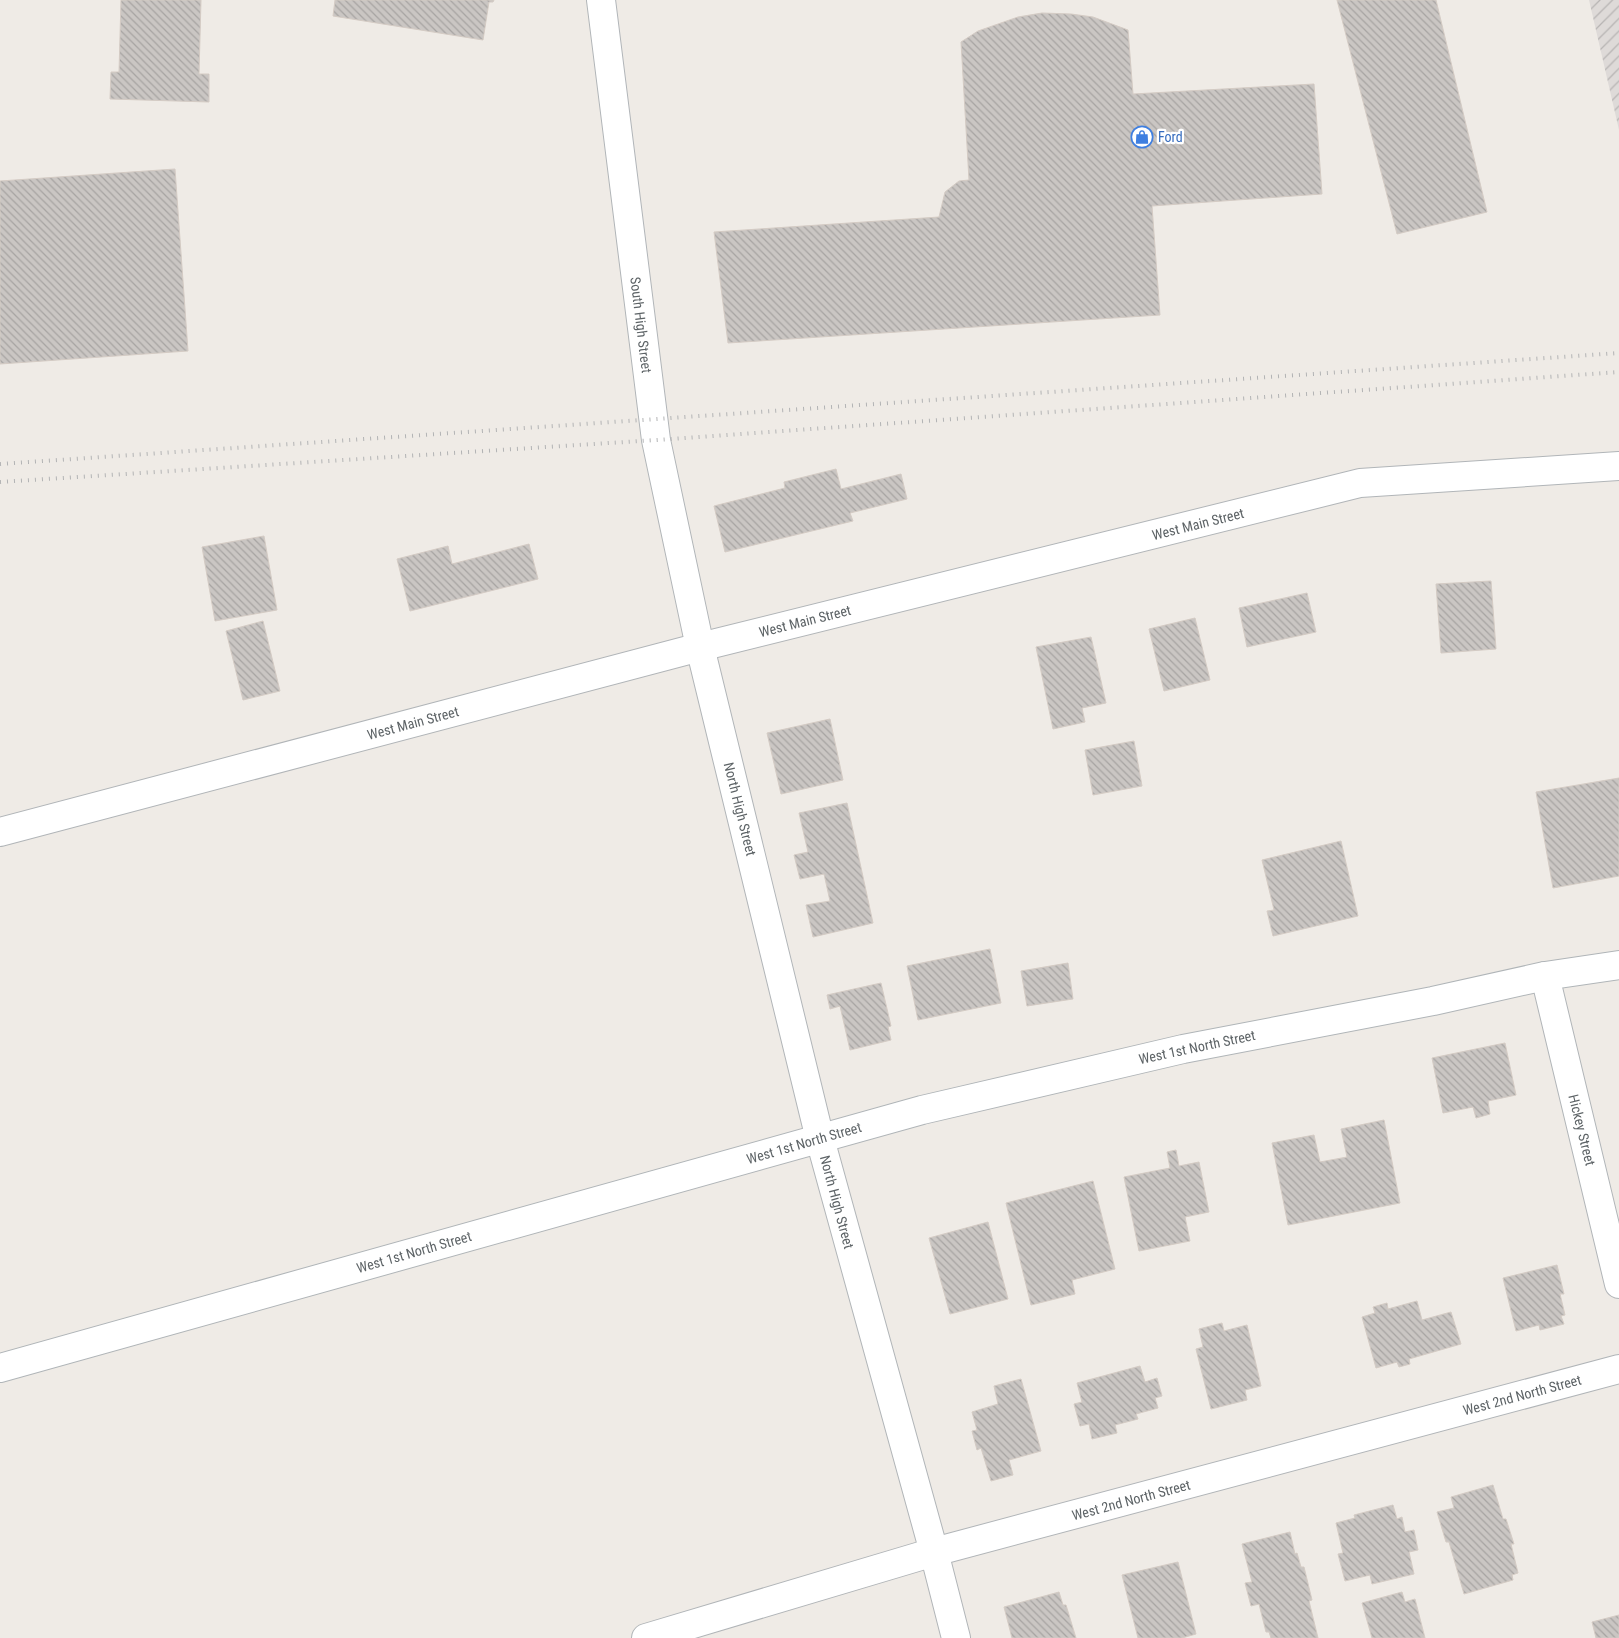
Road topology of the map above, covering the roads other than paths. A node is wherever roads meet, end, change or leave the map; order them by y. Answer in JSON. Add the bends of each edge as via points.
{"nodes":[{"id":1,"x":601,"y":0,"type":"edge"},
{"id":2,"x":1619,"y":466,"type":"edge"},
{"id":3,"x":700,"y":647,"type":"junction"},
{"id":4,"x":0,"y":832,"type":"edge"},
{"id":5,"x":1619,"y":965,"type":"edge"},
{"id":6,"x":1545,"y":976,"type":"junction"},
{"id":7,"x":820,"y":1139,"type":"junction"},
{"id":8,"x":1619,"y":1284,"type":"edge"},
{"id":9,"x":0,"y":1368,"type":"edge"},
{"id":10,"x":1619,"y":1369,"type":"edge"},
{"id":11,"x":934,"y":1552,"type":"junction"},
{"id":12,"x":646,"y":1638,"type":"edge"},
{"id":13,"x":956,"y":1638,"type":"edge"}],
"edges":[{"from":1,"to":3,"type":"street","name":"South High Street","via":[[656,440]]},
{"from":2,"to":3,"type":"street","name":"West Main Street","via":[[1360,483]]},
{"from":3,"to":4,"type":"street","name":"West Main Street"},
{"from":3,"to":7,"type":"street","name":"North High Street"},
{"from":5,"to":6,"type":"street","name":"West 1st North Street"},
{"from":6,"to":7,"type":"street","name":"West 1st North Street","via":[[1183,1049],[922,1110]]},
{"from":6,"to":8,"type":"street","name":"Hickey Street"},
{"from":7,"to":9,"type":"street","name":"West 1st North Street"},
{"from":7,"to":11,"type":"street","name":"North High Street"},
{"from":10,"to":11,"type":"street","name":"West 2nd North Street"},
{"from":11,"to":12,"type":"street","name":"West 2nd North Street"},
{"from":11,"to":13,"type":"street","name":"North High Street"}]}
